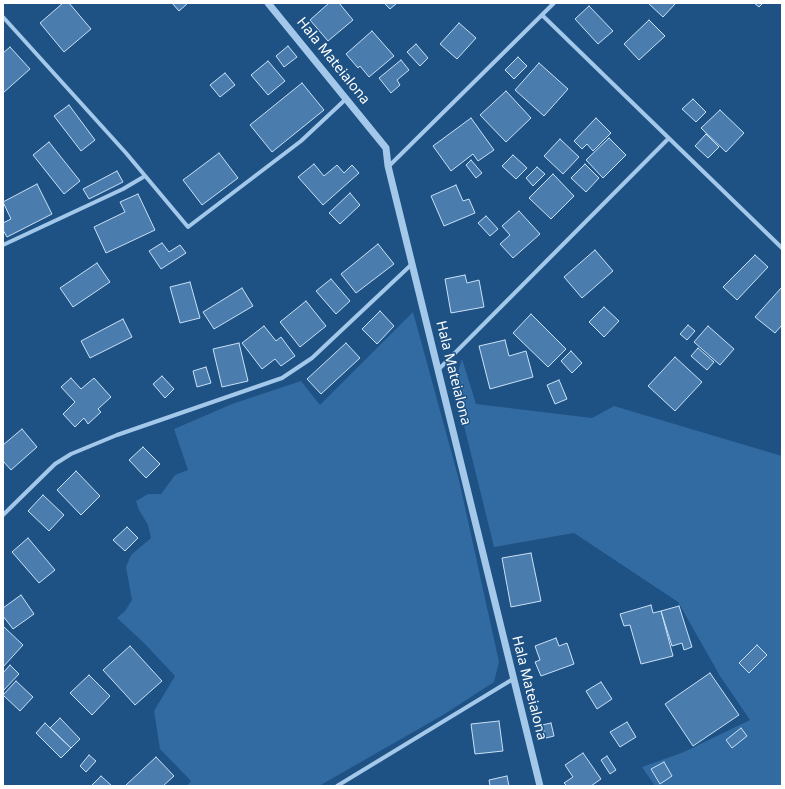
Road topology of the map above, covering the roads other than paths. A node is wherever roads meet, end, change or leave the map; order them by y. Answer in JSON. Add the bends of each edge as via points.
{"nodes":[{"id":1,"x":268,"y":3,"type":"edge"},
{"id":2,"x":554,"y":3,"type":"edge"},
{"id":3,"x":542,"y":15,"type":"junction"},
{"id":4,"x":3,"y":17,"type":"edge"},
{"id":5,"x":347,"y":98,"type":"junction"},
{"id":6,"x":668,"y":139,"type":"junction"},
{"id":7,"x":388,"y":166,"type":"junction"},
{"id":8,"x":145,"y":176,"type":"junction"},
{"id":9,"x":3,"y":245,"type":"edge"},
{"id":10,"x":782,"y":248,"type":"edge"},
{"id":11,"x":412,"y":264,"type":"junction"},
{"id":12,"x":438,"y":369,"type":"junction"},
{"id":13,"x":3,"y":515,"type":"edge"},
{"id":14,"x":513,"y":678,"type":"junction"},
{"id":15,"x":337,"y":786,"type":"edge"},
{"id":16,"x":540,"y":786,"type":"edge"}],
"edges":[{"from":1,"to":5,"type":"street","name":"Hala Mateialona"},
{"from":2,"to":3,"type":"street"},
{"from":3,"to":6,"type":"street"},
{"from":3,"to":7,"type":"street"},
{"from":4,"to":8,"type":"street"},
{"from":5,"to":7,"type":"street","name":"Hala Mateialona","via":[[386,148]]},
{"from":5,"to":8,"type":"street","via":[[301,142],[188,228]]},
{"from":6,"to":10,"type":"street"},
{"from":6,"to":12,"type":"street"},
{"from":7,"to":11,"type":"street","name":"Hala Mateialona"},
{"from":8,"to":9,"type":"street","via":[[123,189]]},
{"from":11,"to":12,"type":"street","name":"Hala Mateialona"},
{"from":11,"to":13,"type":"street","via":[[312,358],[282,378],[117,435],[71,454],[55,464]]},
{"from":12,"to":14,"type":"street","name":"Hala Mateialona"},
{"from":14,"to":15,"type":"street"},
{"from":14,"to":16,"type":"street","name":"Hala Mateialona"}]}
